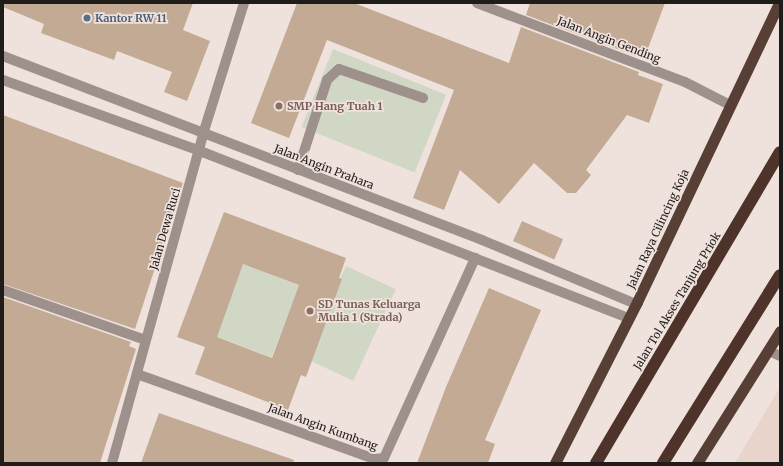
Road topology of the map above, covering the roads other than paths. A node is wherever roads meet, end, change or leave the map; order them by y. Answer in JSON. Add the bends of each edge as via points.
{"nodes":[{"id":1,"x":244,"y":3,"type":"edge"},
{"id":2,"x":477,"y":3,"type":"edge"},
{"id":3,"x":779,"y":3,"type":"edge"},
{"id":4,"x":3,"y":56,"type":"edge"},
{"id":5,"x":3,"y":80,"type":"edge"},
{"id":6,"x":423,"y":98,"type":"dead end"},
{"id":7,"x":730,"y":105,"type":"junction"},
{"id":8,"x":203,"y":134,"type":"junction"},
{"id":9,"x":200,"y":152,"type":"junction"},
{"id":10,"x":780,"y":152,"type":"edge"},
{"id":11,"x":298,"y":170,"type":"junction"},
{"id":12,"x":357,"y":192,"type":"junction"},
{"id":13,"x":352,"y":210,"type":"junction"},
{"id":14,"x":475,"y":258,"type":"junction"},
{"id":15,"x":780,"y":275,"type":"edge"},
{"id":16,"x":3,"y":290,"type":"edge"},
{"id":17,"x":636,"y":304,"type":"junction"},
{"id":18,"x":629,"y":318,"type":"junction"},
{"id":19,"x":780,"y":331,"type":"edge"},
{"id":20,"x":146,"y":340,"type":"junction"},
{"id":21,"x":769,"y":351,"type":"junction"},
{"id":22,"x":780,"y":356,"type":"edge"},
{"id":23,"x":137,"y":374,"type":"junction"},
{"id":24,"x":112,"y":463,"type":"edge"},
{"id":25,"x":555,"y":463,"type":"edge"},
{"id":26,"x":596,"y":463,"type":"edge"},
{"id":27,"x":663,"y":463,"type":"edge"},
{"id":28,"x":697,"y":463,"type":"edge"}],
"edges":[{"from":1,"to":8,"type":"street","name":"Jalan Dewa Ruci"},
{"from":2,"to":7,"type":"street","name":"Jalan Angin Gending","via":[[685,82]]},
{"from":3,"to":7,"type":"highway","name":"Jalan Raya Cilincing Koja"},
{"from":4,"to":8,"type":"street","name":"Jalan Angin Prahara"},
{"from":5,"to":9,"type":"street"},
{"from":6,"to":11,"type":"street","via":[[339,69],[327,80]]},
{"from":7,"to":17,"type":"highway","name":"Jalan Raya Cilincing Koja"},
{"from":8,"to":9,"type":"street","name":"Jalan Dewa Ruci"},
{"from":8,"to":11,"type":"street","name":"Jalan Angin Prahara"},
{"from":9,"to":13,"type":"street"},
{"from":9,"to":20,"type":"street","name":"Jalan Dewa Ruci"},
{"from":10,"to":26,"type":"highway","name":"Jalan Tol Akses Tanjung Priok"},
{"from":11,"to":12,"type":"street","name":"Jalan Angin Prahara"},
{"from":12,"to":13,"type":"street"},
{"from":12,"to":17,"type":"street","name":"Jalan Angin Prahara"},
{"from":13,"to":14,"type":"street"},
{"from":14,"to":18,"type":"street"},
{"from":14,"to":23,"type":"street","name":"Jalan Angin Kumbang","via":[[387,454],[380,459]]},
{"from":15,"to":27,"type":"highway"},
{"from":16,"to":20,"type":"street"},
{"from":17,"to":18,"type":"highway","name":"Jalan Raya Cilincing Koja"},
{"from":18,"to":25,"type":"highway","name":"Jalan Raya Cilincing Koja"},
{"from":19,"to":21,"type":"highway"},
{"from":20,"to":23,"type":"street","name":"Jalan Dewa Ruci"},
{"from":21,"to":22,"type":"street"},
{"from":21,"to":28,"type":"highway"},
{"from":23,"to":24,"type":"street","name":"Jalan Dewa Ruci"}]}
